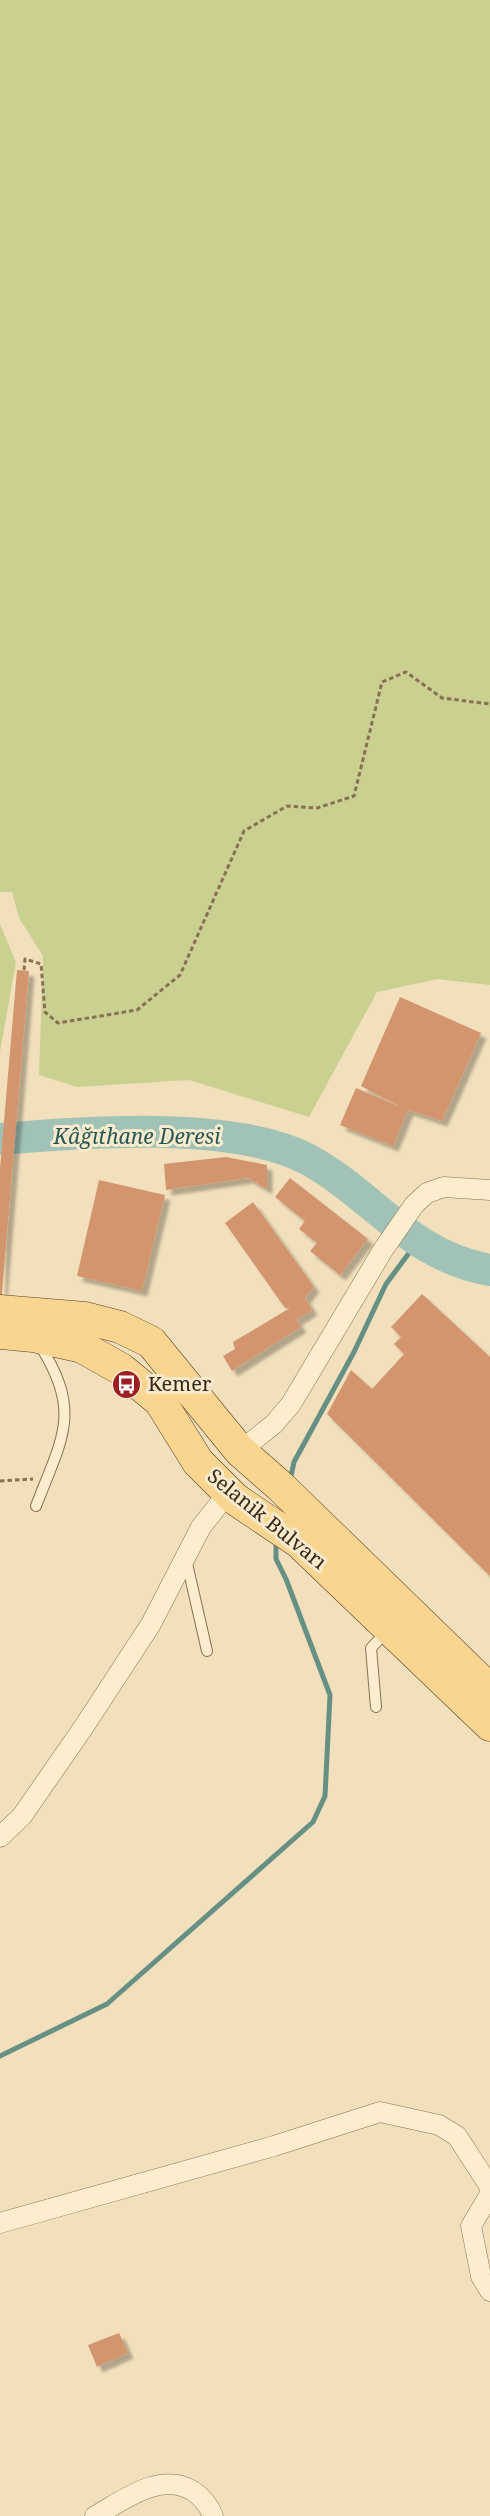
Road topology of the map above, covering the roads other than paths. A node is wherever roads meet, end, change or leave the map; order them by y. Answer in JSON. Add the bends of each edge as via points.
{"nodes":[{"id":1,"x":490,"y":1190,"type":"edge"},
{"id":2,"x":0,"y":1311,"type":"edge"},
{"id":3,"x":0,"y":1333,"type":"edge"},
{"id":4,"x":33,"y":1336,"type":"junction"},
{"id":5,"x":160,"y":1401,"type":"junction"},
{"id":6,"x":240,"y":1451,"type":"junction"},
{"id":7,"x":232,"y":1496,"type":"junction"},
{"id":8,"x":36,"y":1506,"type":"dead end"},
{"id":9,"x":185,"y":1556,"type":"junction"},
{"id":10,"x":390,"y":1628,"type":"junction"},
{"id":11,"x":207,"y":1651,"type":"dead end"},
{"id":12,"x":490,"y":1690,"type":"edge"},
{"id":13,"x":376,"y":1707,"type":"dead end"},
{"id":14,"x":490,"y":1725,"type":"edge"},
{"id":15,"x":0,"y":1837,"type":"edge"},
{"id":16,"x":490,"y":2187,"type":"edge"},
{"id":17,"x":490,"y":2194,"type":"edge"},
{"id":18,"x":0,"y":2223,"type":"edge"},
{"id":19,"x":490,"y":2291,"type":"edge"},
{"id":20,"x":95,"y":2516,"type":"edge"},
{"id":21,"x":213,"y":2516,"type":"edge"}],
"edges":[{"from":1,"to":6,"type":"street","via":[[444,1187],[427,1192],[414,1205],[291,1404],[274,1424]]},
{"from":2,"to":6,"type":"main road","name":"Selanik Bulvarı","via":[[85,1318],[151,1342]]},
{"from":3,"to":4,"type":"main road","name":"Selanik Bulvarı"},
{"from":4,"to":5,"type":"main road","name":"Selanik Bulvarı","via":[[82,1347],[122,1369]]},
{"from":4,"to":8,"type":"lane","via":[[56,1370],[65,1401],[65,1421]]},
{"from":5,"to":6,"type":"main road","via":[[197,1435]]},
{"from":5,"to":7,"type":"main road","name":"Selanik Bulvarı","via":[[198,1462]]},
{"from":6,"to":7,"type":"main road"},
{"from":6,"to":12,"type":"main road","name":"Selanik Bulvarı"},
{"from":7,"to":9,"type":"street","via":[[201,1527]]},
{"from":7,"to":10,"type":"main road","name":"Selanik Bulvarı","via":[[299,1542]]},
{"from":9,"to":11,"type":"lane"},
{"from":9,"to":15,"type":"street","via":[[151,1624],[89,1719],[22,1816]]},
{"from":10,"to":13,"type":"lane","via":[[371,1648]]},
{"from":10,"to":14,"type":"main road","name":"Selanik Bulvarı"},
{"from":16,"to":18,"type":"street","via":[[457,2136],[439,2125],[380,2112]]},
{"from":17,"to":19,"type":"street","via":[[471,2226],[482,2276]]},
{"from":20,"to":21,"type":"street","via":[[148,2487],[162,2484],[190,2490],[210,2508]]}]}
